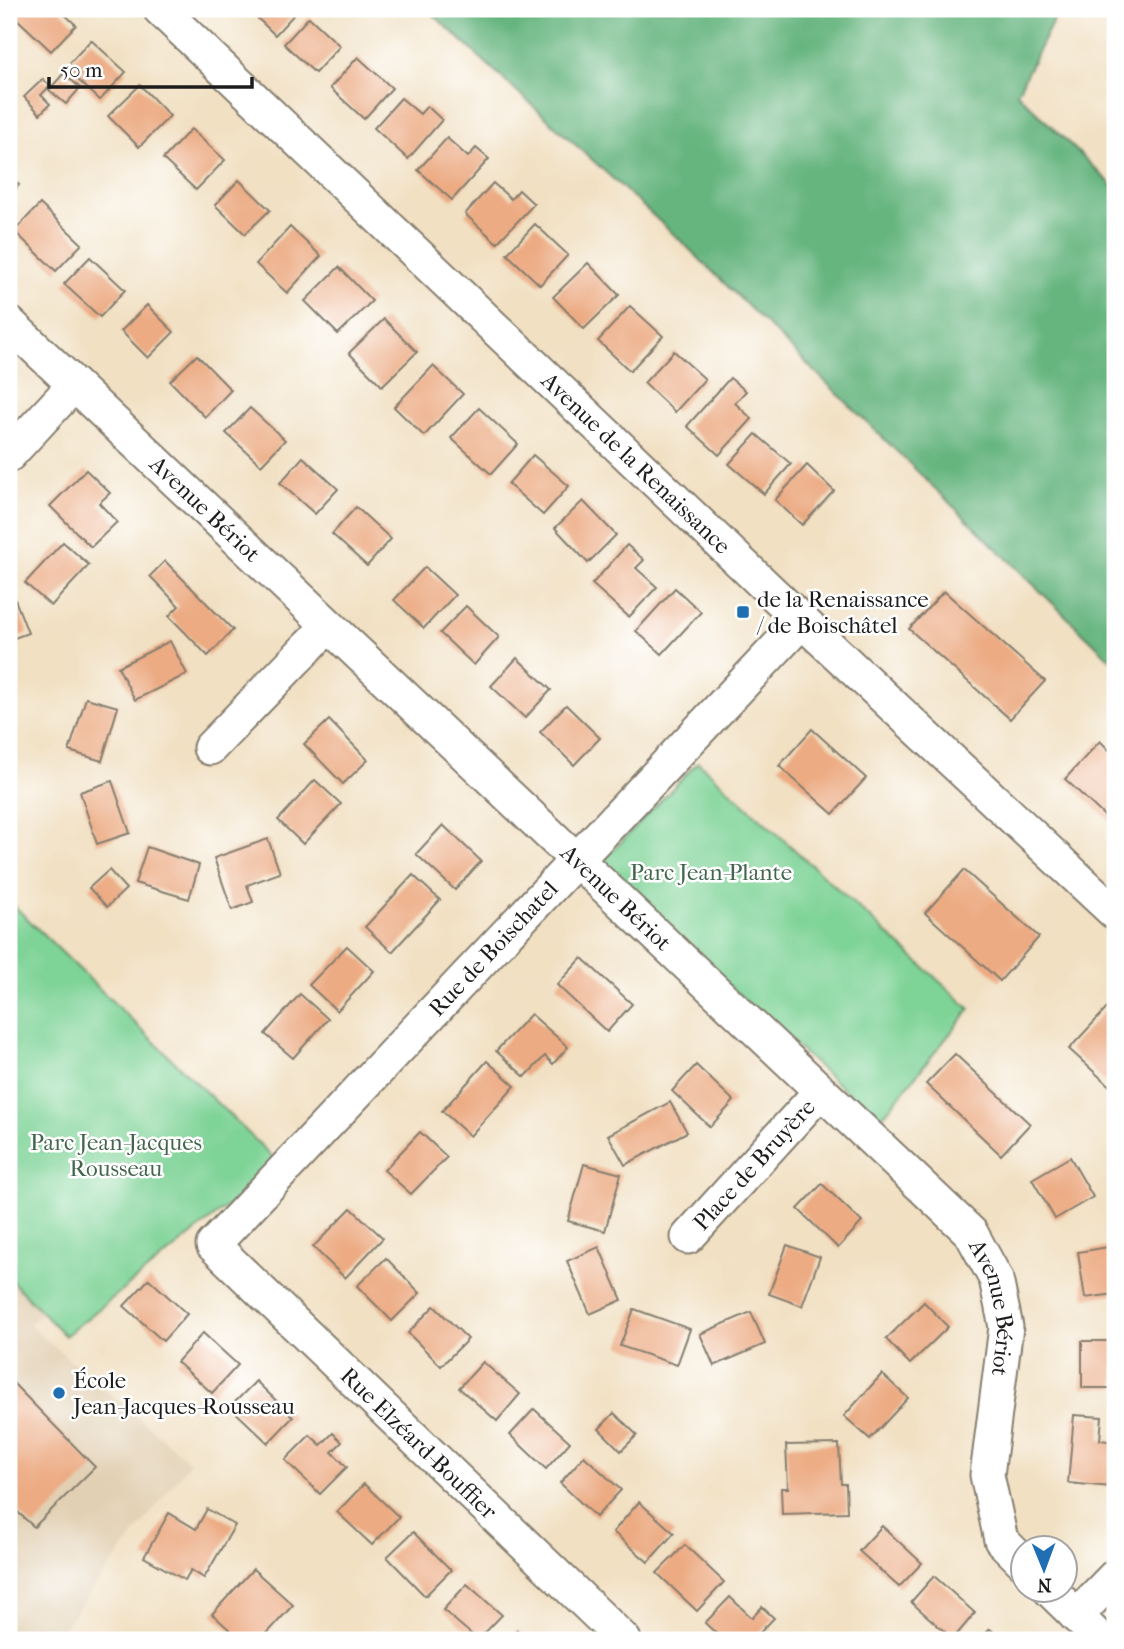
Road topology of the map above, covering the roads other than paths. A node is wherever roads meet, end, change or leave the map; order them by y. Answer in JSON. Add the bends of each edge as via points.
{"nodes":[{"id":1,"x":160,"y":9,"type":"edge"},
{"id":2,"x":9,"y":323,"type":"edge"},
{"id":3,"x":74,"y":385,"type":"junction"},
{"id":4,"x":9,"y":455,"type":"edge"},
{"id":5,"x":802,"y":621,"type":"junction"},
{"id":6,"x":328,"y":626,"type":"junction"},
{"id":7,"x":210,"y":748,"type":"dead end"},
{"id":8,"x":575,"y":862,"type":"junction"},
{"id":9,"x":1115,"y":913,"type":"edge"},
{"id":10,"x":820,"y":1092,"type":"junction"},
{"id":11,"x":688,"y":1237,"type":"dead end"},
{"id":12,"x":213,"y":1245,"type":"joint"},
{"id":13,"x":1009,"y":1549,"type":"edge"},
{"id":14,"x":1115,"y":1576,"type":"edge"},
{"id":15,"x":1064,"y":1604,"type":"edge"},
{"id":16,"x":1076,"y":1616,"type":"junction"},
{"id":17,"x":624,"y":1640,"type":"edge"},
{"id":18,"x":1101,"y":1640,"type":"edge"}],
"edges":[{"from":1,"to":5,"type":"street","name":"Avenue de la Renaissance"},
{"from":2,"to":3,"type":"street","name":"Avenue Bériot"},
{"from":3,"to":4,"type":"street"},
{"from":3,"to":6,"type":"street","name":"Avenue Bériot"},
{"from":5,"to":8,"type":"street","name":"Rue de Boischatel"},
{"from":5,"to":9,"type":"street","name":"Avenue de la Renaissance"},
{"from":6,"to":7,"type":"street"},
{"from":6,"to":8,"type":"street","name":"Avenue Bériot"},
{"from":8,"to":10,"type":"street","name":"Avenue Bériot"},
{"from":8,"to":12,"type":"street","name":"Rue de Boischatel"},
{"from":10,"to":11,"type":"street","name":"Place de Bruyère"},
{"from":10,"to":13,"type":"street","name":"Avenue Bériot","via":[[971,1233],[996,1279],[1006,1327],[987,1475],[1001,1541]]},
{"from":12,"to":17,"type":"street","name":"Rue Elzéard-Bouffier"},
{"from":14,"to":16,"type":"street"},
{"from":15,"to":16,"type":"street"},
{"from":16,"to":18,"type":"street"}]}
